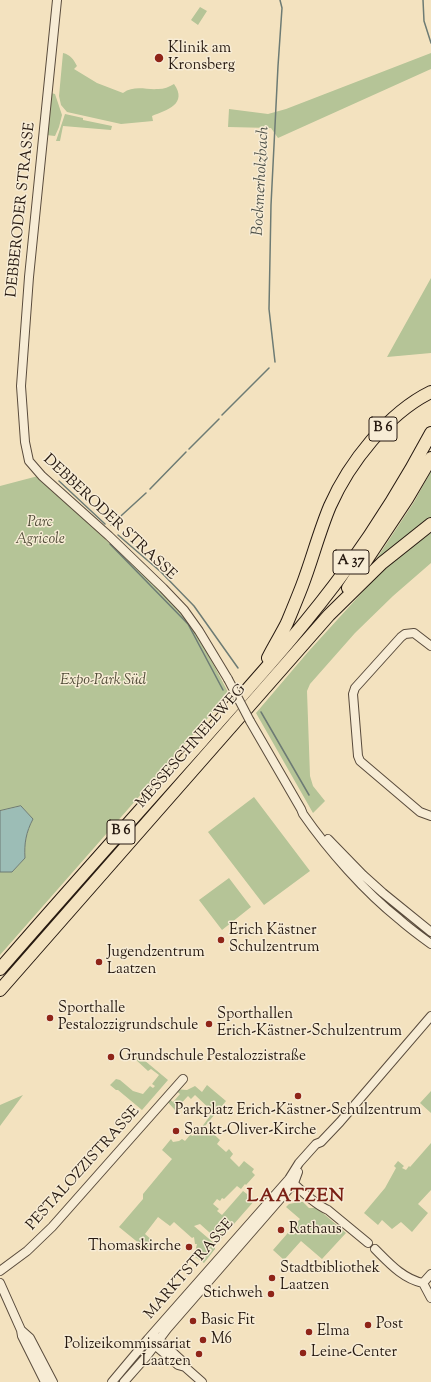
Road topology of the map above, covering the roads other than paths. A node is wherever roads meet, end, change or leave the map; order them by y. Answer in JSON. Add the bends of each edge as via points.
{"nodes":[{"id":1,"x":57,"y":0,"type":"edge"},
{"id":2,"x":431,"y":392,"type":"edge"},
{"id":3,"x":431,"y":433,"type":"edge"},
{"id":4,"x":431,"y":458,"type":"edge"},
{"id":5,"x":431,"y":524,"type":"edge"},
{"id":6,"x":329,"y":615,"type":"junction"},
{"id":7,"x":431,"y":646,"type":"edge"},
{"id":8,"x":256,"y":680,"type":"junction"},
{"id":9,"x":431,"y":816,"type":"edge"},
{"id":10,"x":355,"y":871,"type":"junction"},
{"id":11,"x":431,"y":932,"type":"edge"},
{"id":12,"x":431,"y":944,"type":"edge"},
{"id":13,"x":0,"y":969,"type":"edge"},
{"id":14,"x":0,"y":990,"type":"edge"},
{"id":15,"x":430,"y":1019,"type":"edge"},
{"id":16,"x":183,"y":1079,"type":"dead end"},
{"id":17,"x":291,"y":1181,"type":"junction"},
{"id":18,"x":368,"y":1243,"type":"dead end"},
{"id":19,"x":375,"y":1249,"type":"dead end"},
{"id":20,"x":0,"y":1271,"type":"edge"},
{"id":21,"x":431,"y":1274,"type":"edge"},
{"id":22,"x":0,"y":1283,"type":"edge"},
{"id":23,"x":423,"y":1283,"type":"junction"},
{"id":24,"x":431,"y":1298,"type":"edge"},
{"id":25,"x":21,"y":1330,"type":"junction"},
{"id":26,"x":150,"y":1336,"type":"junction"},
{"id":27,"x":157,"y":1343,"type":"junction"},
{"id":28,"x":45,"y":1382,"type":"edge"},
{"id":29,"x":53,"y":1382,"type":"edge"},
{"id":30,"x":112,"y":1382,"type":"edge"},
{"id":31,"x":124,"y":1382,"type":"edge"},
{"id":32,"x":202,"y":1382,"type":"edge"}],
"edges":[{"from":1,"to":10,"type":"street","name":"DEBBERODER STRASSE","bridge":true,"via":[[21,379],[25,442],[29,461],[184,610],[228,679],[301,809],[307,812]]},
{"from":2,"to":8,"type":"highway","number":"B 6","via":[[382,429],[345,477],[331,506],[287,623]]},
{"from":3,"to":8,"type":"highway","number":"A 37","via":[[397,494],[364,544],[317,608]]},
{"from":4,"to":6,"type":"highway","number":"A 37","via":[[379,543]]},
{"from":5,"to":6,"type":"highway","number":"B 6","via":[[382,563]]},
{"from":6,"to":14,"type":"highway","name":"MESSESCHNELLWEG","number":"B 6"},
{"from":7,"to":9,"type":"street","via":[[414,633],[405,634],[355,688],[353,694],[360,760],[420,812]]},
{"from":8,"to":13,"type":"highway","name":"MESSESCHNELLWEG","number":"B 6"},
{"from":10,"to":11,"type":"street"},
{"from":10,"to":12,"type":"street","via":[[398,919]]},
{"from":15,"to":17,"type":"street","name":"MARKTSTRASSE","via":[[321,1142],[316,1144],[299,1163]]},
{"from":16,"to":20,"type":"street","name":"PESTALOZZISTRASSE","via":[[52,1228]]},
{"from":17,"to":18,"type":"street"},
{"from":17,"to":26,"type":"street","name":"MARKTSTRASSE"},
{"from":17,"to":27,"type":"street","name":"MARKTSTRASSE"},
{"from":19,"to":23,"type":"street","via":[[404,1276]]},
{"from":21,"to":23,"type":"street"},
{"from":22,"to":25,"type":"street"},
{"from":23,"to":24,"type":"street"},
{"from":25,"to":28,"type":"street"},
{"from":25,"to":29,"type":"street","via":[[30,1338]]},
{"from":26,"to":27,"type":"street"},
{"from":26,"to":30,"type":"street","name":"MARKTSTRASSE"},
{"from":27,"to":31,"type":"street","name":"MARKTSTRASSE"},
{"from":27,"to":32,"type":"street","via":[[178,1365],[185,1367]]}]}
